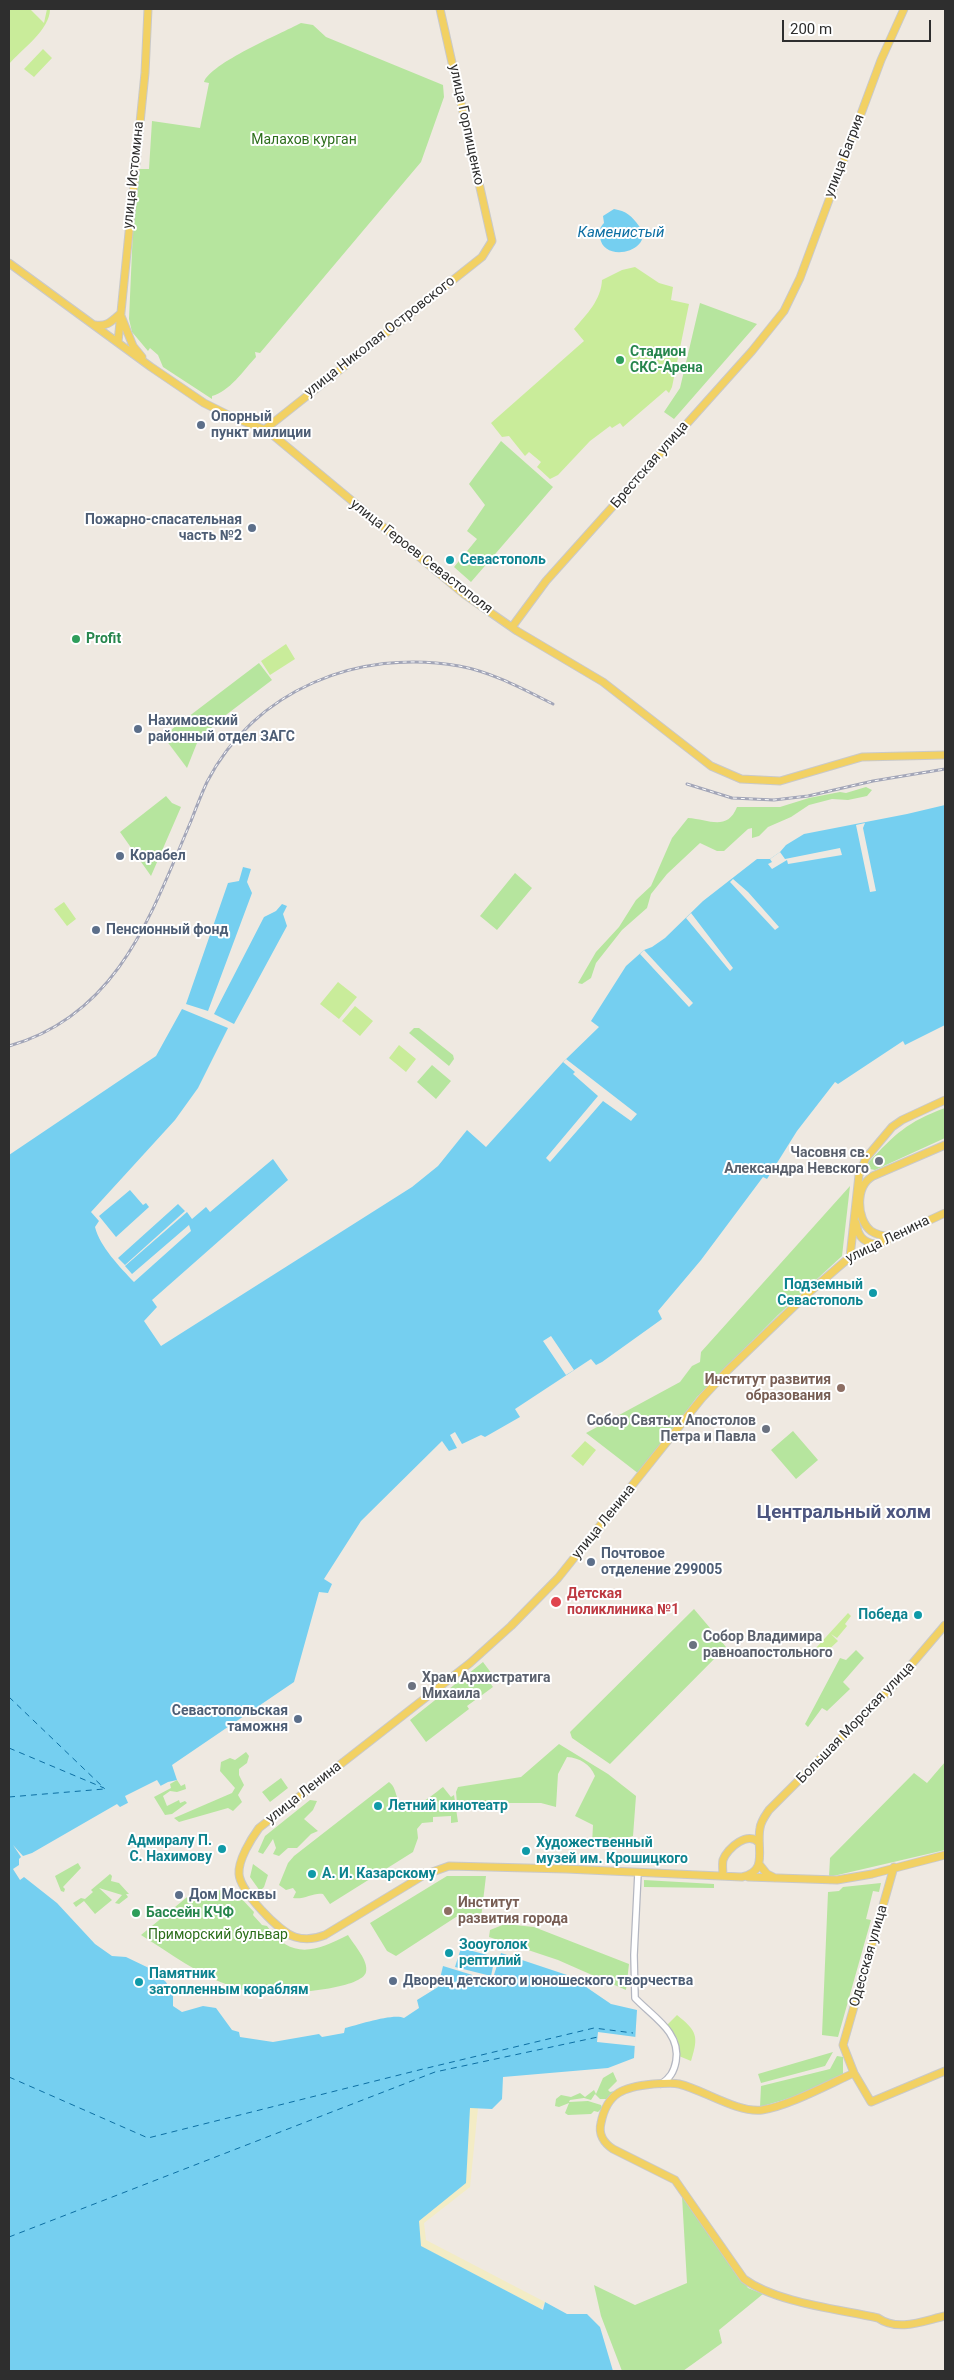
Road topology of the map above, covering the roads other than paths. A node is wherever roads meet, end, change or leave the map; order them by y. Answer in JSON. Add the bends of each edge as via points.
{"nodes":[{"id":1,"x":148,"y":9,"type":"edge"},
{"id":2,"x":440,"y":9,"type":"edge"},
{"id":3,"x":904,"y":9,"type":"edge"},
{"id":4,"x":492,"y":241,"type":"joint"},
{"id":5,"x":9,"y":263,"type":"edge"},
{"id":6,"x":788,"y":303,"type":"joint"},
{"id":7,"x":120,"y":313,"type":"junction"},
{"id":8,"x":94,"y":325,"type":"junction"},
{"id":9,"x":118,"y":342,"type":"junction"},
{"id":10,"x":150,"y":367,"type":"junction"},
{"id":11,"x":264,"y":430,"type":"junction"},
{"id":12,"x":512,"y":627,"type":"junction"},
{"id":13,"x":945,"y":755,"type":"edge"},
{"id":14,"x":945,"y":1100,"type":"edge"},
{"id":15,"x":945,"y":1145,"type":"edge"},
{"id":16,"x":856,"y":1212,"type":"junction"},
{"id":17,"x":945,"y":1212,"type":"edge"},
{"id":18,"x":890,"y":1237,"type":"junction"},
{"id":19,"x":875,"y":1244,"type":"junction"},
{"id":20,"x":850,"y":1256,"type":"junction"},
{"id":21,"x":945,"y":1625,"type":"edge"},
{"id":22,"x":759,"y":1843,"type":"junction"},
{"id":23,"x":945,"y":1855,"type":"edge"},
{"id":24,"x":759,"y":1864,"type":"junction"},
{"id":25,"x":894,"y":1868,"type":"junction"},
{"id":26,"x":638,"y":1873,"type":"junction"},
{"id":27,"x":723,"y":1876,"type":"junction"},
{"id":28,"x":742,"y":1877,"type":"junction"},
{"id":29,"x":777,"y":1879,"type":"junction"},
{"id":30,"x":675,"y":2067,"type":"junction"},
{"id":31,"x":945,"y":2071,"type":"edge"},
{"id":32,"x":854,"y":2073,"type":"junction"},
{"id":33,"x":661,"y":2084,"type":"junction"},
{"id":34,"x":678,"y":2084,"type":"junction"},
{"id":35,"x":945,"y":2316,"type":"edge"}],
"edges":[{"from":1,"to":7,"type":"main road","name":"улица Истомина","via":[[145,73]]},
{"from":2,"to":4,"type":"main road","name":"улица Горпищенко"},
{"from":3,"to":6,"type":"main road","name":"улица Багрия","via":[[881,60]]},
{"from":4,"to":11,"type":"main road","name":"улица Николая Островского","via":[[482,257]]},
{"from":5,"to":8,"type":"main road","name":"улица Героев Севастополя"},
{"from":6,"to":12,"type":"main road","name":"Брестская улица","via":[[752,352],[546,581]]},
{"from":7,"to":8,"type":"main road","via":[[111,323]]},
{"from":7,"to":9,"type":"main road","name":"улица Истомина"},
{"from":7,"to":10,"type":"main road","via":[[133,346]]},
{"from":8,"to":9,"type":"main road","name":"улица Героев Севастополя"},
{"from":9,"to":10,"type":"main road","name":"улица Героев Севастополя"},
{"from":10,"to":11,"type":"main road","name":"улица Героев Севастополя","via":[[217,410]]},
{"from":11,"to":12,"type":"main road","name":"улица Героев Севастополя","via":[[429,567]]},
{"from":12,"to":13,"type":"main road","name":"улица Героев Севастополя","via":[[603,682],[711,766],[741,779],[780,781],[862,757]]},
{"from":14,"to":16,"type":"main road","via":[[902,1120],[875,1147],[860,1169]]},
{"from":15,"to":18,"type":"main road","via":[[873,1176],[864,1183],[861,1190],[862,1216],[869,1229]]},
{"from":16,"to":19,"type":"main road","via":[[861,1237]]},
{"from":16,"to":20,"type":"main road"},
{"from":17,"to":18,"type":"main road","name":"улица Ленина"},
{"from":18,"to":19,"type":"main road","name":"улица Ленина"},
{"from":19,"to":20,"type":"main road","name":"улица Ленина"},
{"from":20,"to":26,"type":"main road","name":"улица Ленина","via":[[806,1294],[715,1384],[558,1578],[511,1626],[464,1668],[256,1833],[239,1869],[241,1882],[276,1924],[301,1939],[326,1935],[424,1875],[449,1866]]},
{"from":21,"to":22,"type":"main road","name":"Большая Морская улица","via":[[894,1685],[763,1818]]},
{"from":22,"to":24,"type":"main road"},
{"from":22,"to":27,"type":"main road","via":[[754,1838],[743,1839],[723,1859]]},
{"from":23,"to":25,"type":"main road"},
{"from":24,"to":28,"type":"main road","via":[[754,1874]]},
{"from":24,"to":29,"type":"main road","via":[[767,1874]]},
{"from":25,"to":29,"type":"main road","via":[[837,1880]]},
{"from":25,"to":32,"type":"main road","name":"Одесская улица","via":[[843,2045]]},
{"from":26,"to":27,"type":"main road"},
{"from":26,"to":30,"type":"street","via":[[635,1998],[675,2039]]},
{"from":27,"to":28,"type":"main road"},
{"from":28,"to":29,"type":"main road"},
{"from":30,"to":33,"type":"street"},
{"from":30,"to":34,"type":"street"},
{"from":31,"to":32,"type":"main road","via":[[871,2102]]},
{"from":32,"to":34,"type":"main road","via":[[804,2096],[762,2110],[743,2107]]},
{"from":33,"to":34,"type":"main road"},
{"from":33,"to":35,"type":"main road","via":[[623,2089],[610,2100],[600,2126],[606,2144],[676,2180],[744,2279],[755,2287],[878,2318],[890,2325]]}]}
